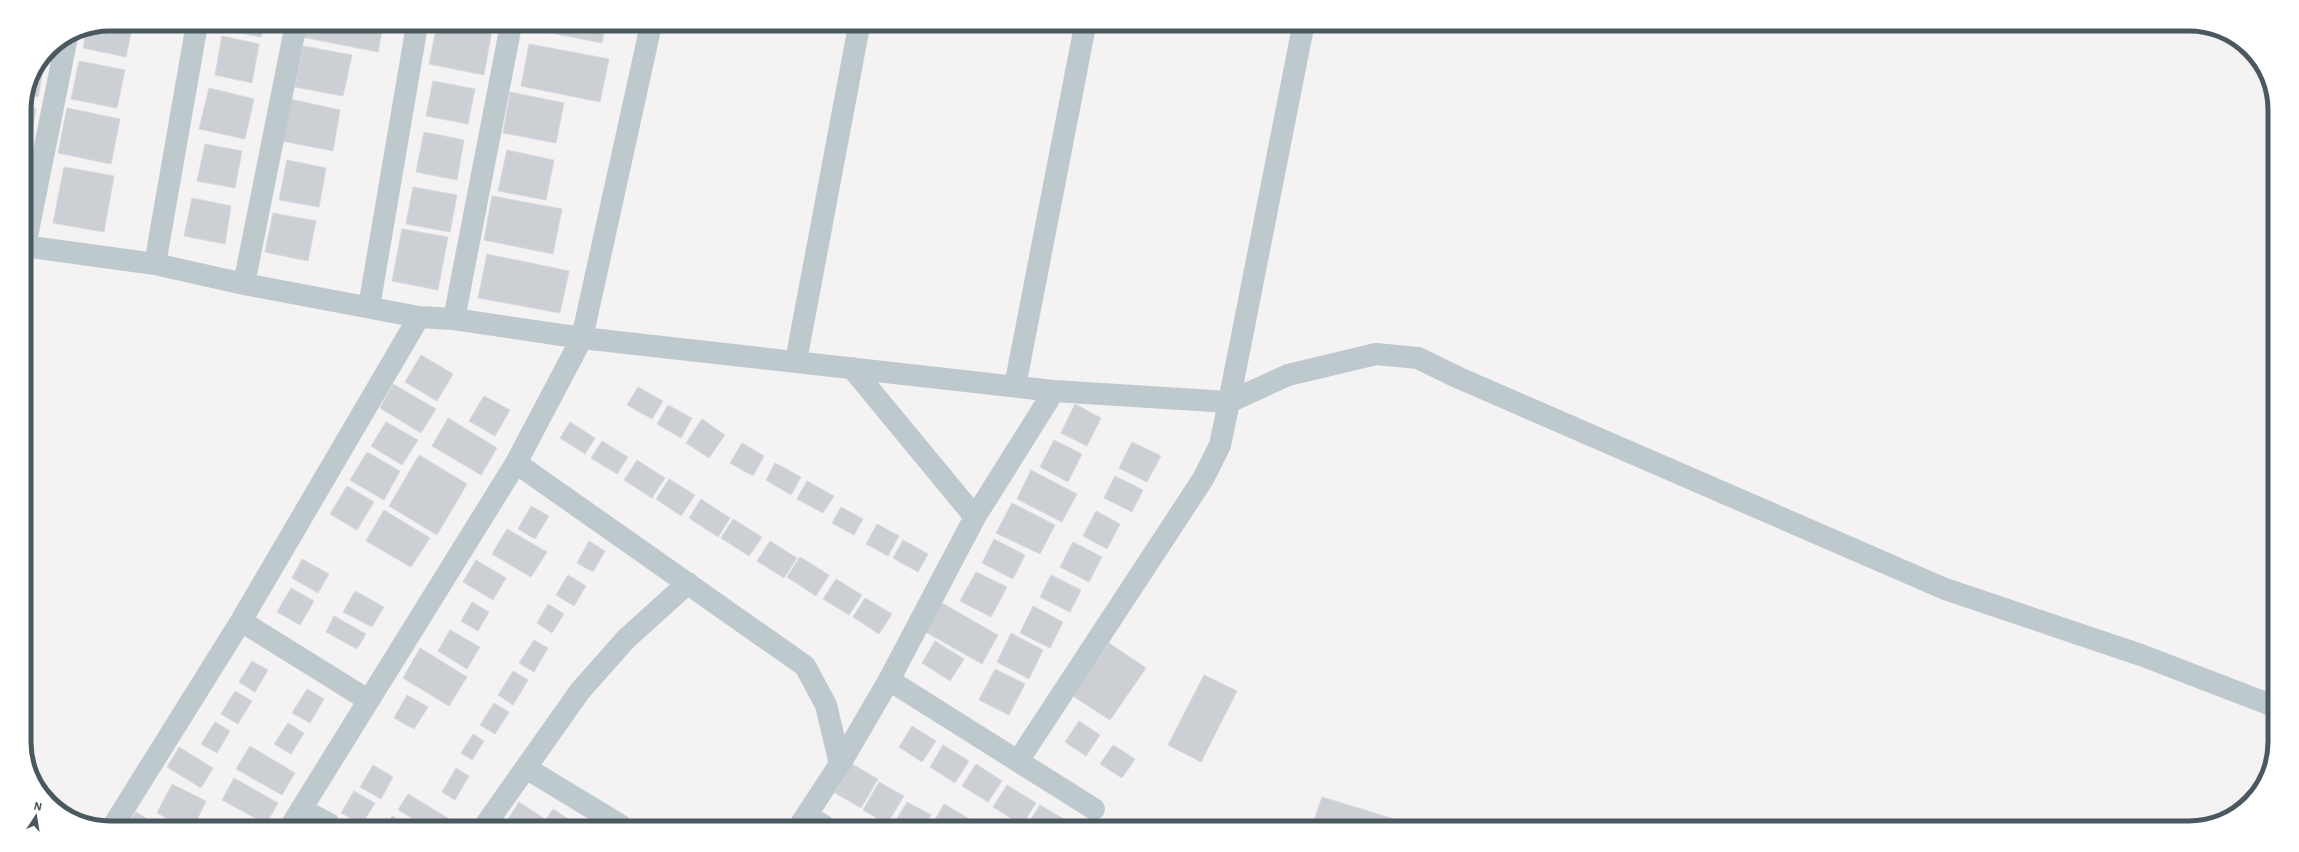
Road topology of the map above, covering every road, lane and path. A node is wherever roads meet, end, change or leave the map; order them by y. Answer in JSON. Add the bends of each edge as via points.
{"nodes":[{"id":1,"x":196,"y":31,"type":"edge"},
{"id":2,"x":295,"y":31,"type":"edge"},
{"id":3,"x":416,"y":31,"type":"edge"},
{"id":4,"x":510,"y":31,"type":"edge"},
{"id":5,"x":650,"y":31,"type":"edge"},
{"id":6,"x":858,"y":31,"type":"edge"},
{"id":7,"x":1084,"y":31,"type":"edge"},
{"id":8,"x":1302,"y":31,"type":"edge"},
{"id":9,"x":66,"y":44,"type":"edge"},
{"id":10,"x":31,"y":216,"type":"edge"},
{"id":11,"x":31,"y":247,"type":"edge"},
{"id":12,"x":155,"y":264,"type":"junction"},
{"id":13,"x":244,"y":284,"type":"junction"},
{"id":14,"x":369,"y":307,"type":"junction"},
{"id":15,"x":419,"y":317,"type":"junction"},
{"id":16,"x":454,"y":319,"type":"junction"},
{"id":17,"x":582,"y":338,"type":"junction"},
{"id":18,"x":796,"y":361,"type":"junction"},
{"id":19,"x":852,"y":368,"type":"junction"},
{"id":20,"x":1015,"y":386,"type":"junction"},
{"id":21,"x":1054,"y":391,"type":"junction"},
{"id":22,"x":1229,"y":402,"type":"junction"},
{"id":23,"x":516,"y":464,"type":"junction"},
{"id":24,"x":975,"y":517,"type":"junction"},
{"id":25,"x":688,"y":583,"type":"junction"},
{"id":26,"x":242,"y":621,"type":"junction"},
{"id":27,"x":889,"y":680,"type":"junction"},
{"id":28,"x":368,"y":700,"type":"junction"},
{"id":29,"x":2268,"y":704,"type":"edge"},
{"id":30,"x":1018,"y":761,"type":"junction"},
{"id":31,"x":840,"y":764,"type":"junction"},
{"id":32,"x":526,"y":768,"type":"junction"},
{"id":33,"x":1094,"y":809,"type":"dead end"},
{"id":34,"x":297,"y":816,"type":"edge"},
{"id":35,"x":116,"y":821,"type":"edge"},
{"id":36,"x":317,"y":821,"type":"edge"},
{"id":37,"x":488,"y":821,"type":"edge"},
{"id":38,"x":615,"y":821,"type":"edge"},
{"id":39,"x":811,"y":821,"type":"edge"}],
"edges":[{"from":1,"to":12,"type":"street"},
{"from":2,"to":13,"type":"street"},
{"from":3,"to":14,"type":"street"},
{"from":4,"to":16,"type":"street"},
{"from":5,"to":17,"type":"street"},
{"from":6,"to":18,"type":"street"},
{"from":7,"to":20,"type":"street"},
{"from":8,"to":22,"type":"street"},
{"from":9,"to":10,"type":"street"},
{"from":11,"to":12,"type":"street"},
{"from":12,"to":13,"type":"street"},
{"from":13,"to":14,"type":"street"},
{"from":14,"to":15,"type":"street"},
{"from":15,"to":16,"type":"street"},
{"from":15,"to":26,"type":"street"},
{"from":16,"to":17,"type":"street"},
{"from":17,"to":18,"type":"street"},
{"from":17,"to":23,"type":"street"},
{"from":18,"to":19,"type":"street"},
{"from":19,"to":20,"type":"street"},
{"from":19,"to":24,"type":"street"},
{"from":20,"to":21,"type":"street"},
{"from":21,"to":22,"type":"street"},
{"from":21,"to":24,"type":"street"},
{"from":22,"to":29,"type":"street","via":[[1288,375],[1369,355],[1418,358],[1944,589],[2141,656]]},
{"from":22,"to":30,"type":"street","via":[[1220,445],[1203,479]]},
{"from":23,"to":25,"type":"street"},
{"from":23,"to":28,"type":"street"},
{"from":24,"to":27,"type":"street"},
{"from":25,"to":31,"type":"street","via":[[805,666],[826,705]]},
{"from":25,"to":32,"type":"street","via":[[626,639],[580,691]]},
{"from":26,"to":28,"type":"street"},
{"from":26,"to":35,"type":"street"},
{"from":27,"to":30,"type":"street"},
{"from":27,"to":31,"type":"street"},
{"from":28,"to":34,"type":"street"},
{"from":30,"to":33,"type":"street"},
{"from":31,"to":39,"type":"street"},
{"from":32,"to":37,"type":"street"},
{"from":32,"to":38,"type":"street"},
{"from":34,"to":36,"type":"street"}]}
